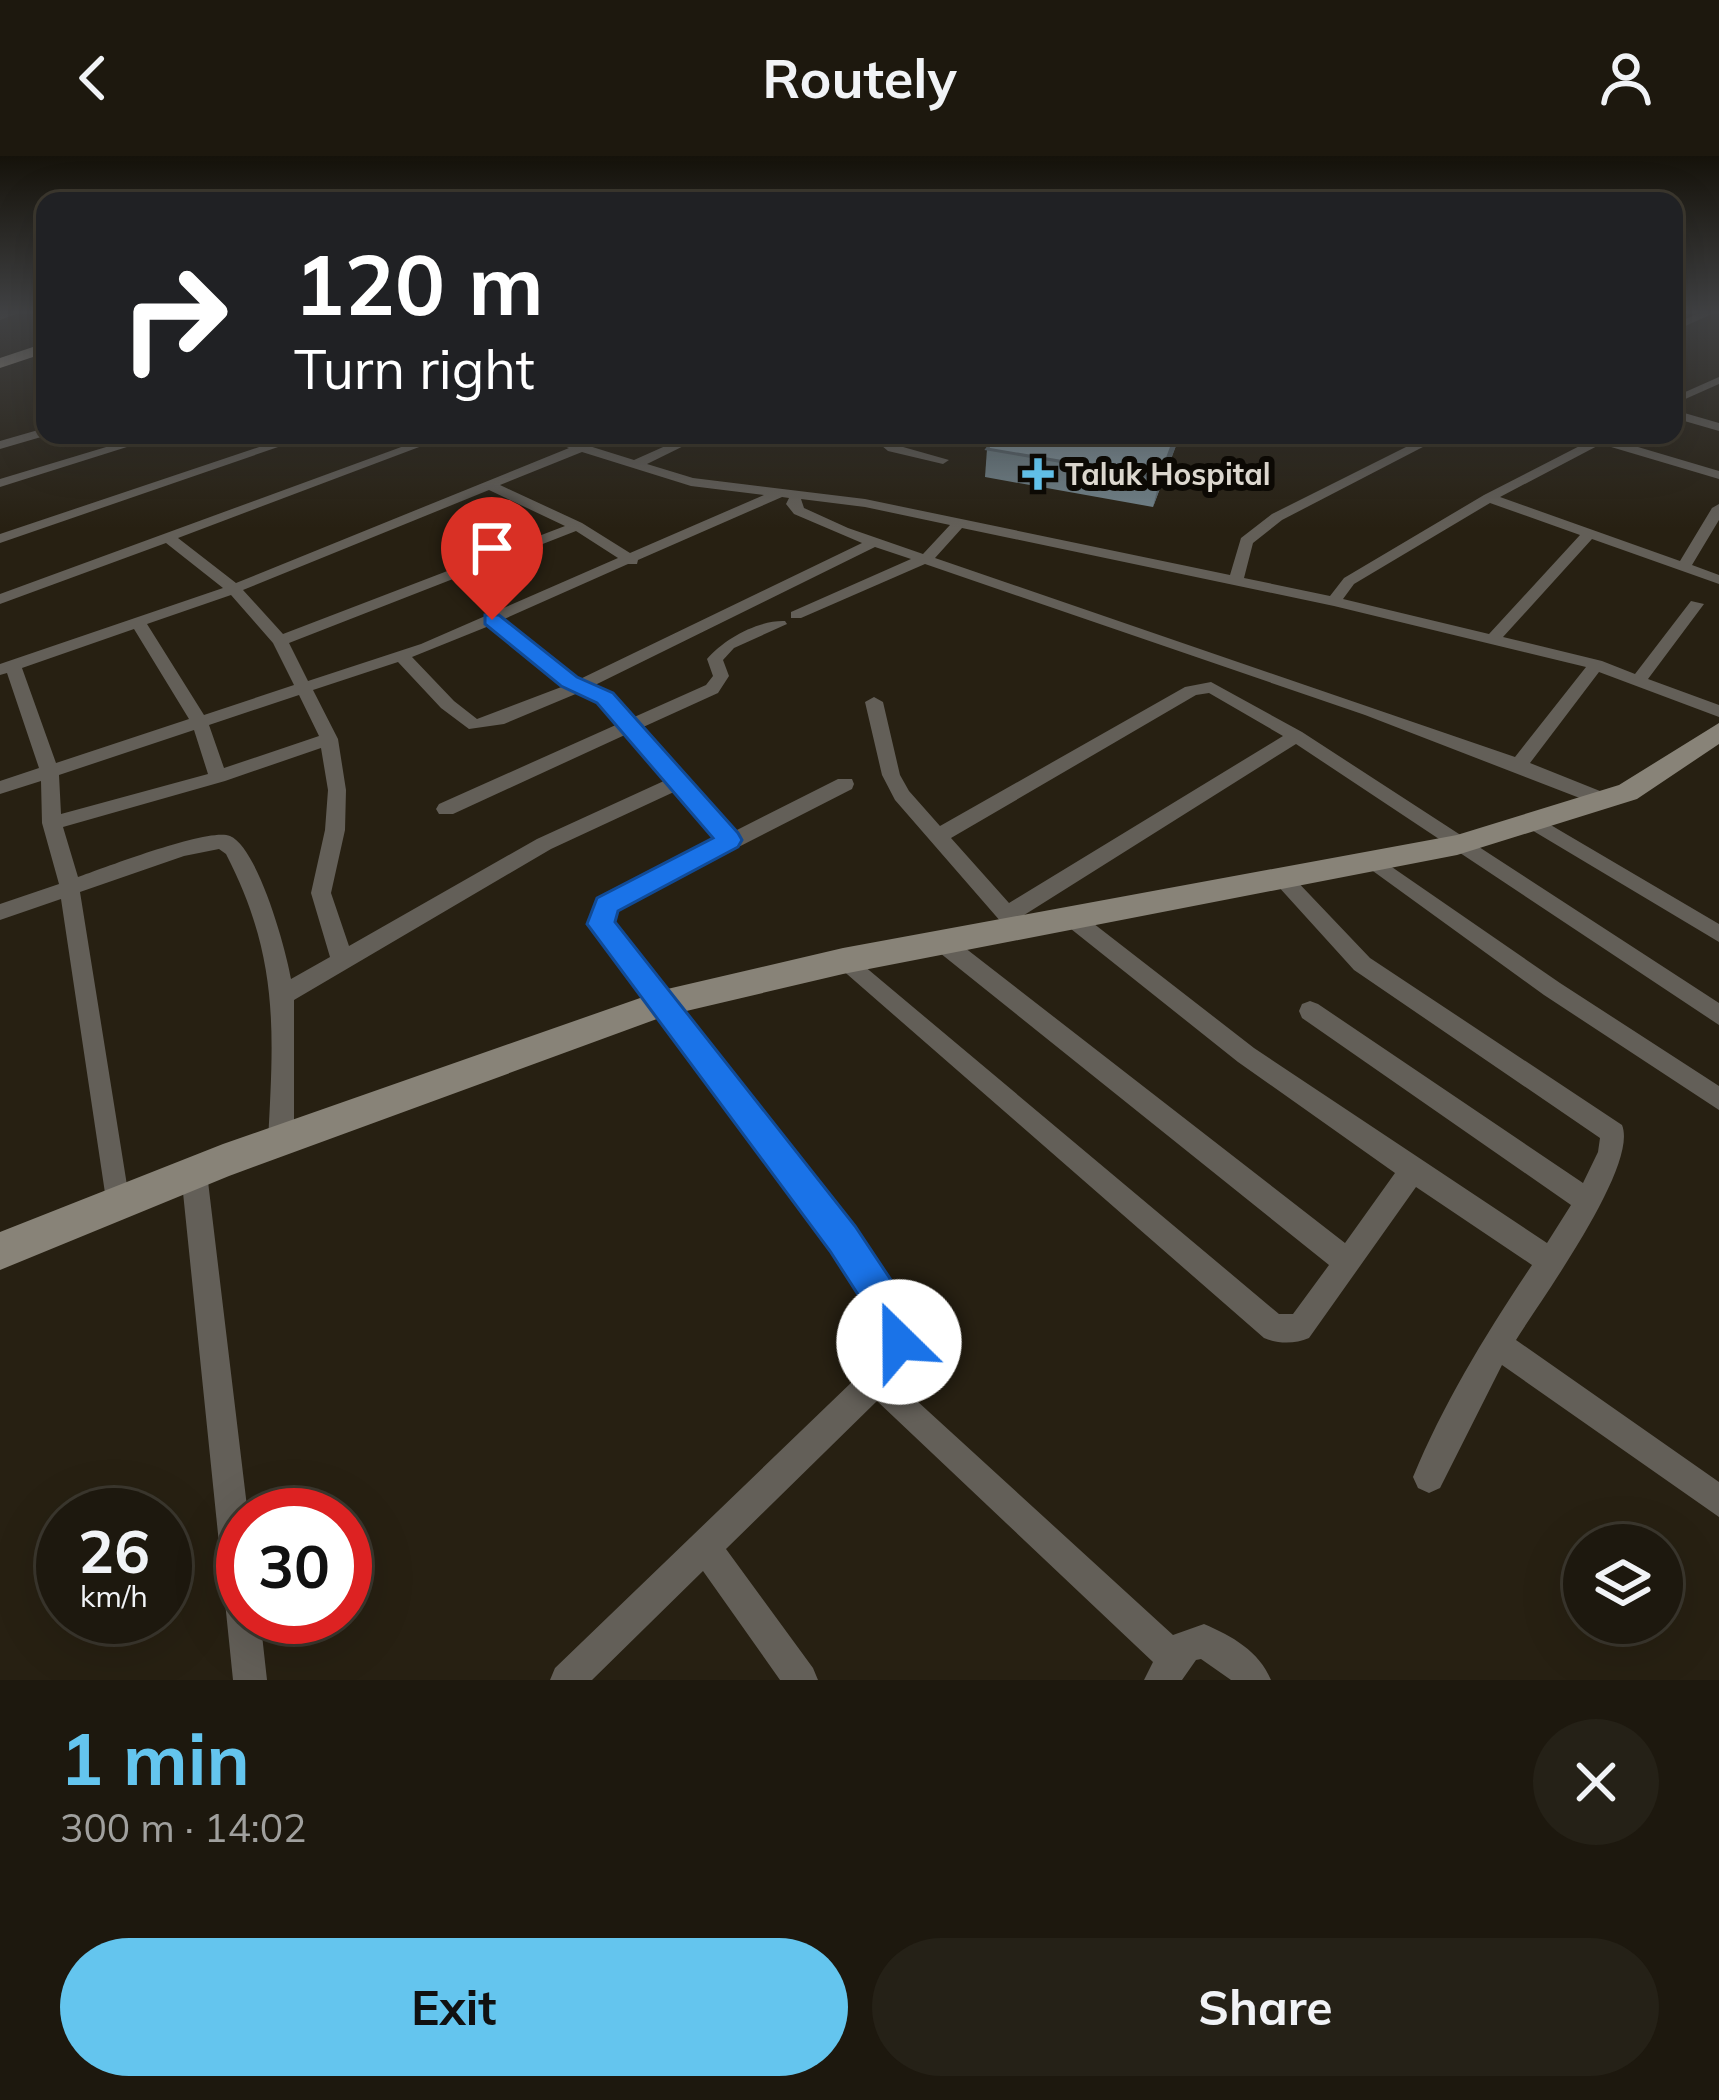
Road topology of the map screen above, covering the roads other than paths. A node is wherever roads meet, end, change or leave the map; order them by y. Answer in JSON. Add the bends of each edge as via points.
{"nodes":[{"id":1,"x":1683,"y":417,"type":"edge"},
{"id":2,"x":1719,"y":427,"type":"edge"},
{"id":3,"x":36,"y":435,"type":"edge"},
{"id":4,"x":129,"y":444,"type":"edge"},
{"id":5,"x":280,"y":444,"type":"edge"},
{"id":6,"x":421,"y":444,"type":"edge"},
{"id":7,"x":568,"y":444,"type":"edge"},
{"id":8,"x":680,"y":444,"type":"edge"},
{"id":9,"x":886,"y":444,"type":"edge"},
{"id":10,"x":1422,"y":444,"type":"edge"},
{"id":11,"x":1593,"y":444,"type":"edge"},
{"id":12,"x":1623,"y":444,"type":"edge"},
{"id":13,"x":0,"y":445,"type":"edge"},
{"id":14,"x":580,"y":448,"type":"junction"},
{"id":15,"x":943,"y":460,"type":"dead end"},
{"id":16,"x":632,"y":466,"type":"junction"},
{"id":17,"x":1719,"y":475,"type":"edge"},
{"id":18,"x":0,"y":483,"type":"edge"},
{"id":19,"x":489,"y":485,"type":"junction"},
{"id":20,"x":786,"y":494,"type":"junction"},
{"id":21,"x":1489,"y":498,"type":"junction"},
{"id":22,"x":1719,"y":508,"type":"edge"},
{"id":23,"x":959,"y":524,"type":"junction"},
{"id":24,"x":577,"y":526,"type":"junction"},
{"id":25,"x":1589,"y":533,"type":"junction"},
{"id":26,"x":169,"y":538,"type":"junction"},
{"id":27,"x":0,"y":539,"type":"edge"},
{"id":28,"x":873,"y":543,"type":"junction"},
{"id":29,"x":927,"y":559,"type":"junction"},
{"id":30,"x":632,"y":561,"type":"junction"},
{"id":31,"x":1684,"y":567,"type":"junction"},
{"id":32,"x":1236,"y":580,"type":"junction"},
{"id":33,"x":1719,"y":580,"type":"edge"},
{"id":34,"x":234,"y":589,"type":"junction"},
{"id":35,"x":0,"y":599,"type":"edge"},
{"id":36,"x":1334,"y":601,"type":"junction"},
{"id":37,"x":1696,"y":604,"type":"dead end"},
{"id":38,"x":492,"y":620,"type":"junction"},
{"id":39,"x":140,"y":624,"type":"junction"},
{"id":40,"x":1492,"y":640,"type":"junction"},
{"id":41,"x":280,"y":641,"type":"junction"},
{"id":42,"x":402,"y":656,"type":"junction"},
{"id":43,"x":1596,"y":664,"type":"junction"},
{"id":44,"x":7,"y":668,"type":"edge"},
{"id":45,"x":1640,"y":678,"type":"junction"},
{"id":46,"x":580,"y":686,"type":"junction"},
{"id":47,"x":304,"y":691,"type":"junction"},
{"id":48,"x":874,"y":702,"type":"dead end"},
{"id":49,"x":1719,"y":711,"type":"edge"},
{"id":50,"x":200,"y":723,"type":"junction"},
{"id":51,"x":630,"y":726,"type":"junction"},
{"id":52,"x":1719,"y":731,"type":"edge"},
{"id":53,"x":1296,"y":736,"type":"junction"},
{"id":54,"x":329,"y":739,"type":"junction"},
{"id":55,"x":1520,"y":764,"type":"junction"},
{"id":56,"x":50,"y":773,"type":"junction"},
{"id":57,"x":218,"y":777,"type":"junction"},
{"id":58,"x":681,"y":782,"type":"junction"},
{"id":59,"x":845,"y":784,"type":"dead end"},
{"id":60,"x":0,"y":788,"type":"edge"},
{"id":61,"x":1603,"y":800,"type":"junction"},
{"id":62,"x":446,"y":808,"type":"dead end"},
{"id":63,"x":1532,"y":821,"type":"junction"},
{"id":64,"x":52,"y":823,"type":"junction"},
{"id":65,"x":938,"y":836,"type":"junction"},
{"id":66,"x":729,"y":840,"type":"junction"},
{"id":67,"x":1457,"y":845,"type":"junction"},
{"id":68,"x":1373,"y":861,"type":"junction"},
{"id":69,"x":1284,"y":880,"type":"junction"},
{"id":70,"x":67,"y":892,"type":"junction"},
{"id":71,"x":0,"y":912,"type":"edge"},
{"id":72,"x":1073,"y":919,"type":"junction"},
{"id":73,"x":1014,"y":922,"type":"junction"},
{"id":74,"x":1719,"y":934,"type":"edge"},
{"id":75,"x":943,"y":943,"type":"junction"},
{"id":76,"x":843,"y":962,"type":"junction"},
{"id":77,"x":343,"y":963,"type":"junction"},
{"id":78,"x":286,"y":993,"type":"junction"},
{"id":79,"x":663,"y":1003,"type":"junction"},
{"id":80,"x":1310,"y":1011,"type":"dead end"},
{"id":81,"x":1719,"y":1015,"type":"edge"},
{"id":82,"x":1719,"y":1099,"type":"edge"},
{"id":83,"x":281,"y":1142,"type":"junction"},
{"id":84,"x":1412,"y":1171,"type":"junction"},
{"id":85,"x":194,"y":1173,"type":"junction"},
{"id":86,"x":1587,"y":1201,"type":"junction"},
{"id":87,"x":117,"y":1204,"type":"junction"},
{"id":88,"x":0,"y":1251,"type":"edge"},
{"id":89,"x":1549,"y":1260,"type":"junction"},
{"id":90,"x":1347,"y":1262,"type":"junction"},
{"id":91,"x":1497,"y":1344,"type":"junction"},
{"id":92,"x":893,"y":1365,"type":"junction"},
{"id":93,"x":1429,"y":1477,"type":"dead end"},
{"id":94,"x":1719,"y":1501,"type":"edge"},
{"id":95,"x":705,"y":1547,"type":"junction"},
{"id":96,"x":1168,"y":1669,"type":"edge"},
{"id":97,"x":250,"y":1680,"type":"edge"},
{"id":98,"x":567,"y":1680,"type":"edge"},
{"id":99,"x":801,"y":1680,"type":"edge"},
{"id":100,"x":1254,"y":1680,"type":"edge"}],
"edges":[{"from":1,"to":2,"type":"street"},
{"from":3,"to":13,"type":"street"},
{"from":4,"to":18,"type":"street"},
{"from":5,"to":27,"type":"street"},
{"from":6,"to":26,"type":"street"},
{"from":7,"to":14,"type":"street"},
{"from":8,"to":16,"type":"street"},
{"from":9,"to":15,"type":"street"},
{"from":10,"to":32,"type":"street","via":[[1277,517],[1246,542]]},
{"from":11,"to":21,"type":"street"},
{"from":12,"to":17,"type":"street"},
{"from":14,"to":16,"type":"street"},
{"from":14,"to":19,"type":"street"},
{"from":16,"to":20,"type":"street"},
{"from":19,"to":24,"type":"street"},
{"from":19,"to":34,"type":"street"},
{"from":20,"to":23,"type":"street"},
{"from":20,"to":28,"type":"street","via":[[800,511]]},
{"from":20,"to":30,"type":"street"},
{"from":21,"to":25,"type":"street"},
{"from":21,"to":36,"type":"street","via":[[1349,580]]},
{"from":22,"to":31,"type":"street"},
{"from":23,"to":29,"type":"street"},
{"from":23,"to":32,"type":"street"},
{"from":24,"to":30,"type":"street"},
{"from":24,"to":41,"type":"street"},
{"from":25,"to":31,"type":"street"},
{"from":25,"to":40,"type":"street"},
{"from":26,"to":34,"type":"street"},
{"from":26,"to":35,"type":"street"},
{"from":28,"to":29,"type":"street"},
{"from":28,"to":46,"type":"street"},
{"from":29,"to":51,"type":"street","via":[[721,650],[712,689]]},
{"from":29,"to":55,"type":"street"},
{"from":30,"to":38,"type":"street"},
{"from":31,"to":33,"type":"street"},
{"from":32,"to":36,"type":"street"},
{"from":34,"to":39,"type":"street"},
{"from":34,"to":41,"type":"street"},
{"from":36,"to":40,"type":"street"},
{"from":37,"to":45,"type":"street"},
{"from":38,"to":42,"type":"street"},
{"from":38,"to":46,"type":"street"},
{"from":39,"to":44,"type":"street"},
{"from":39,"to":50,"type":"street"},
{"from":40,"to":43,"type":"street"},
{"from":41,"to":47,"type":"street"},
{"from":42,"to":46,"type":"street","via":[[480,726]]},
{"from":42,"to":47,"type":"street"},
{"from":43,"to":45,"type":"street"},
{"from":43,"to":55,"type":"street"},
{"from":44,"to":56,"type":"street"},
{"from":45,"to":49,"type":"street"},
{"from":46,"to":51,"type":"street","via":[[605,698]]},
{"from":47,"to":50,"type":"street"},
{"from":47,"to":54,"type":"street"},
{"from":48,"to":65,"type":"street","via":[[891,776]]},
{"from":50,"to":56,"type":"street"},
{"from":50,"to":57,"type":"street"},
{"from":51,"to":58,"type":"street"},
{"from":51,"to":62,"type":"street"},
{"from":52,"to":61,"type":"street","via":[[1662,773]]},
{"from":53,"to":65,"type":"street","via":[[1202,686]]},
{"from":53,"to":67,"type":"street"},
{"from":53,"to":73,"type":"street"},
{"from":54,"to":57,"type":"street"},
{"from":54,"to":77,"type":"street","via":[[337,790],[321,893]]},
{"from":55,"to":61,"type":"street"},
{"from":56,"to":60,"type":"street"},
{"from":56,"to":64,"type":"street"},
{"from":57,"to":64,"type":"street"},
{"from":58,"to":66,"type":"street"},
{"from":58,"to":77,"type":"street","via":[[544,844]]},
{"from":59,"to":66,"type":"street"},
{"from":61,"to":63,"type":"street"},
{"from":63,"to":67,"type":"street"},
{"from":63,"to":74,"type":"street"},
{"from":64,"to":70,"type":"street"},
{"from":65,"to":73,"type":"street"},
{"from":66,"to":79,"type":"street","via":[[601,914]]},
{"from":67,"to":68,"type":"street"},
{"from":67,"to":81,"type":"street"},
{"from":68,"to":69,"type":"street"},
{"from":68,"to":82,"type":"street"},
{"from":69,"to":72,"type":"street"},
{"from":69,"to":86,"type":"street","via":[[1362,964],[1607,1127],[1614,1146]]},
{"from":70,"to":71,"type":"street"},
{"from":70,"to":78,"type":"street","via":[[223,841],[270,920]]},
{"from":70,"to":87,"type":"street"},
{"from":72,"to":73,"type":"street"},
{"from":72,"to":84,"type":"street","via":[[1163,996]]},
{"from":73,"to":75,"type":"street"},
{"from":75,"to":76,"type":"street"},
{"from":75,"to":90,"type":"street"},
{"from":76,"to":79,"type":"street"},
{"from":76,"to":90,"type":"street","via":[[1274,1328],[1299,1328]]},
{"from":77,"to":78,"type":"street"},
{"from":78,"to":83,"type":"street"},
{"from":79,"to":83,"type":"street"},
{"from":79,"to":92,"type":"street","via":[[877,1289],[899,1342]]},
{"from":80,"to":86,"type":"street"},
{"from":83,"to":85,"type":"street"},
{"from":84,"to":89,"type":"street"},
{"from":84,"to":90,"type":"street"},
{"from":85,"to":87,"type":"street"},
{"from":85,"to":97,"type":"street"},
{"from":86,"to":89,"type":"street"},
{"from":87,"to":88,"type":"street"},
{"from":89,"to":91,"type":"street"},
{"from":91,"to":93,"type":"street"},
{"from":91,"to":94,"type":"street"},
{"from":92,"to":95,"type":"street"},
{"from":92,"to":96,"type":"street","via":[[890,1396]]},
{"from":95,"to":98,"type":"street"},
{"from":95,"to":99,"type":"street"},
{"from":96,"to":100,"type":"street","via":[[1186,1645],[1204,1641]]}]}
